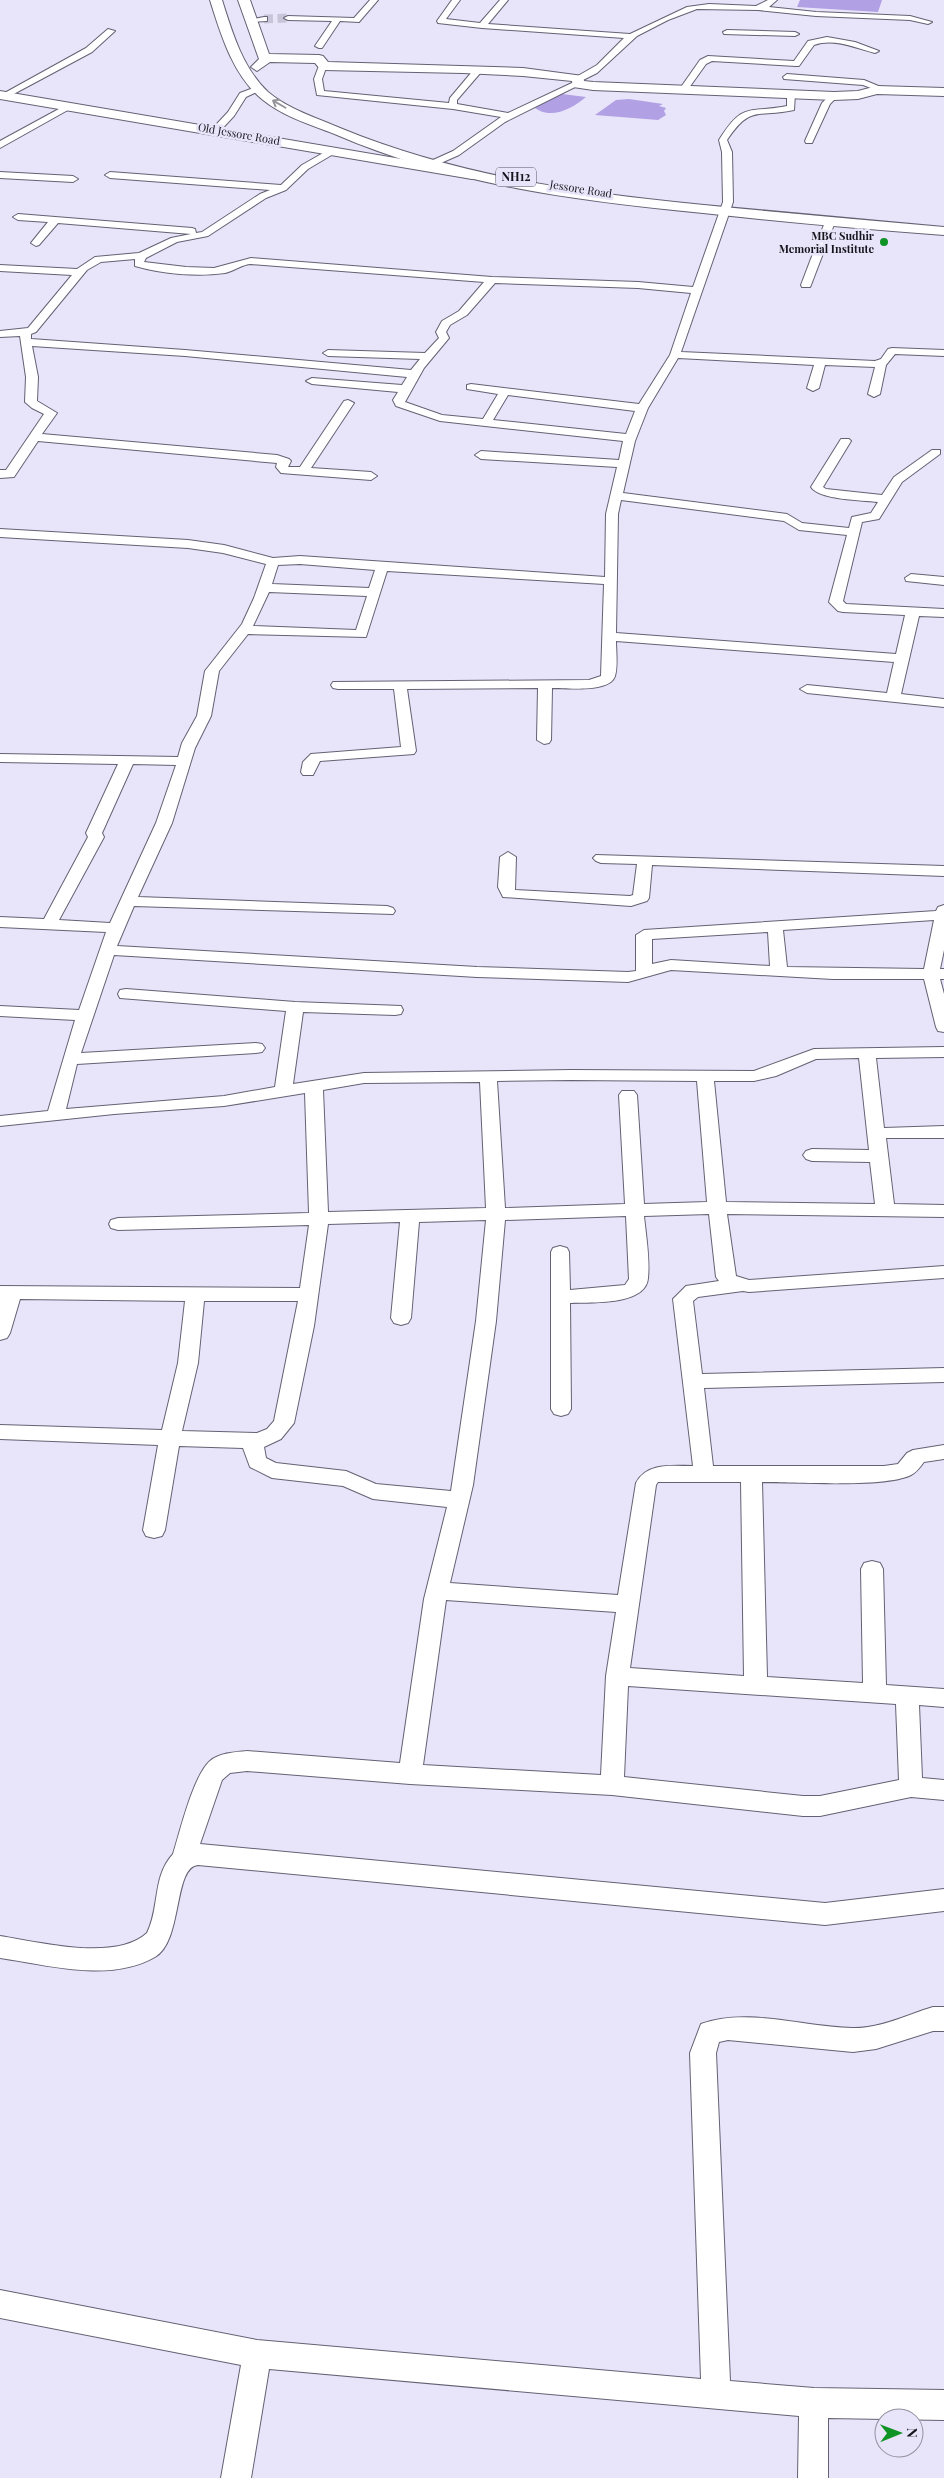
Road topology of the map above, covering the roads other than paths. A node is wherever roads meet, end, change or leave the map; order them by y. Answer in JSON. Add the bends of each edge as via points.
{"nodes":[{"id":1,"x":216,"y":0,"type":"edge"},
{"id":2,"x":374,"y":0,"type":"edge"},
{"id":3,"x":456,"y":0,"type":"edge"},
{"id":4,"x":504,"y":0,"type":"edge"},
{"id":5,"x":773,"y":0,"type":"edge"},
{"id":6,"x":236,"y":2,"type":"edge"},
{"id":7,"x":693,"y":2,"type":"edge"},
{"id":8,"x":760,"y":8,"type":"junction"},
{"id":9,"x":798,"y":13,"type":"junction"},
{"id":10,"x":288,"y":18,"type":"tunnel mouth"},
{"id":11,"x":338,"y":19,"type":"junction"},
{"id":12,"x":928,"y":22,"type":"dead end"},
{"id":13,"x":482,"y":26,"type":"junction"},
{"id":14,"x":112,"y":31,"type":"dead end"},
{"id":15,"x":727,"y":32,"type":"dead end"},
{"id":16,"x":795,"y":34,"type":"junction"},
{"id":17,"x":631,"y":36,"type":"junction"},
{"id":18,"x":814,"y":41,"type":"junction"},
{"id":19,"x":319,"y":46,"type":"dead end"},
{"id":20,"x":248,"y":51,"type":"dead end"},
{"id":21,"x":769,"y":51,"type":"dead end"},
{"id":22,"x":875,"y":51,"type":"dead end"},
{"id":23,"x":759,"y":61,"type":"junction"},
{"id":24,"x":261,"y":63,"type":"junction"},
{"id":25,"x":796,"y":64,"type":"junction"},
{"id":26,"x":323,"y":65,"type":"junction"},
{"id":27,"x":479,"y":70,"type":"junction"},
{"id":28,"x":787,"y":77,"type":"junction"},
{"id":29,"x":578,"y":82,"type":"junction"},
{"id":30,"x":269,"y":87,"type":"junction"},
{"id":31,"x":684,"y":90,"type":"junction"},
{"id":32,"x":884,"y":90,"type":"junction"},
{"id":33,"x":944,"y":92,"type":"edge"},
{"id":34,"x":776,"y":93,"type":"junction"},
{"id":35,"x":791,"y":94,"type":"junction"},
{"id":36,"x":2,"y":95,"type":"edge"},
{"id":37,"x":834,"y":96,"type":"junction"},
{"id":38,"x":71,"y":106,"type":"junction"},
{"id":39,"x":453,"y":106,"type":"junction"},
{"id":40,"x":509,"y":116,"type":"junction"},
{"id":41,"x":216,"y":130,"type":"junction"},
{"id":42,"x":809,"y":141,"type":"dead end"},
{"id":43,"x":0,"y":145,"type":"edge"},
{"id":44,"x":332,"y":151,"type":"junction"},
{"id":45,"x":434,"y":164,"type":"junction"},
{"id":46,"x":0,"y":175,"type":"edge"},
{"id":47,"x":110,"y":175,"type":"dead end"},
{"id":48,"x":73,"y":179,"type":"dead end"},
{"id":49,"x":283,"y":188,"type":"junction"},
{"id":50,"x":726,"y":209,"type":"junction"},
{"id":51,"x":18,"y":217,"type":"dead end"},
{"id":52,"x":55,"y":220,"type":"junction"},
{"id":53,"x":830,"y":222,"type":"junction"},
{"id":54,"x":944,"y":226,"type":"edge"},
{"id":55,"x":944,"y":231,"type":"edge"},
{"id":56,"x":208,"y":232,"type":"junction"},
{"id":57,"x":36,"y":243,"type":"dead end"},
{"id":58,"x":141,"y":256,"type":"junction"},
{"id":59,"x":0,"y":268,"type":"edge"},
{"id":60,"x":80,"y":272,"type":"junction"},
{"id":61,"x":492,"y":280,"type":"junction"},
{"id":62,"x":806,"y":285,"type":"dead end"},
{"id":63,"x":698,"y":291,"type":"junction"},
{"id":64,"x":0,"y":334,"type":"edge"},
{"id":65,"x":26,"y":337,"type":"junction"},
{"id":66,"x":328,"y":353,"type":"dead end"},
{"id":67,"x":944,"y":353,"type":"edge"},
{"id":68,"x":675,"y":355,"type":"junction"},
{"id":69,"x":428,"y":356,"type":"junction"},
{"id":70,"x":820,"y":362,"type":"junction"},
{"id":71,"x":881,"y":364,"type":"junction"},
{"id":72,"x":414,"y":374,"type":"junction"},
{"id":73,"x":312,"y":381,"type":"dead end"},
{"id":74,"x":471,"y":387,"type":"dead end"},
{"id":75,"x":813,"y":388,"type":"dead end"},
{"id":76,"x":405,"y":389,"type":"junction"},
{"id":77,"x":504,"y":393,"type":"junction"},
{"id":78,"x":874,"y":394,"type":"dead end"},
{"id":79,"x":348,"y":403,"type":"dead end"},
{"id":80,"x":642,"y":408,"type":"junction"},
{"id":81,"x":486,"y":423,"type":"junction"},
{"id":82,"x":34,"y":437,"type":"junction"},
{"id":83,"x":630,"y":438,"type":"junction"},
{"id":84,"x":845,"y":441,"type":"dead end"},
{"id":85,"x":936,"y":452,"type":"dead end"},
{"id":86,"x":482,"y":455,"type":"dead end"},
{"id":87,"x":624,"y":464,"type":"junction"},
{"id":88,"x":303,"y":472,"type":"junction"},
{"id":89,"x":0,"y":474,"type":"edge"},
{"id":90,"x":370,"y":476,"type":"dead end"},
{"id":91,"x":616,"y":496,"type":"junction"},
{"id":92,"x":885,"y":499,"type":"junction"},
{"id":93,"x":854,"y":532,"type":"junction"},
{"id":94,"x":0,"y":533,"type":"edge"},
{"id":95,"x":273,"y":562,"type":"junction"},
{"id":96,"x":382,"y":567,"type":"junction"},
{"id":97,"x":930,"y":568,"type":"dead end"},
{"id":98,"x":944,"y":569,"type":"edge"},
{"id":99,"x":911,"y":578,"type":"dead end"},
{"id":100,"x":611,"y":581,"type":"junction"},
{"id":101,"x":944,"y":581,"type":"edge"},
{"id":102,"x":264,"y":588,"type":"junction"},
{"id":103,"x":374,"y":592,"type":"junction"},
{"id":104,"x":913,"y":611,"type":"junction"},
{"id":105,"x":944,"y":613,"type":"edge"},
{"id":106,"x":244,"y":630,"type":"junction"},
{"id":107,"x":608,"y":636,"type":"junction"},
{"id":108,"x":902,"y":659,"type":"junction"},
{"id":109,"x":545,"y":684,"type":"junction"},
{"id":110,"x":400,"y":685,"type":"junction"},
{"id":111,"x":338,"y":686,"type":"dead end"},
{"id":112,"x":807,"y":689,"type":"dead end"},
{"id":113,"x":892,"y":698,"type":"junction"},
{"id":114,"x":944,"y":703,"type":"edge"},
{"id":115,"x":544,"y":740,"type":"dead end"},
{"id":116,"x":0,"y":758,"type":"edge"},
{"id":117,"x":185,"y":760,"type":"junction"},
{"id":118,"x":128,"y":761,"type":"junction"},
{"id":119,"x":308,"y":772,"type":"dead end"},
{"id":120,"x":508,"y":857,"type":"dead end"},
{"id":121,"x":600,"y":858,"type":"dead end"},
{"id":122,"x":645,"y":860,"type":"junction"},
{"id":123,"x":944,"y":871,"type":"edge"},
{"id":124,"x":128,"y":901,"type":"junction"},
{"id":125,"x":387,"y":911,"type":"dead end"},
{"id":126,"x":944,"y":913,"type":"edge"},
{"id":127,"x":0,"y":922,"type":"edge"},
{"id":128,"x":49,"y":924,"type":"junction"},
{"id":129,"x":776,"y":925,"type":"junction"},
{"id":130,"x":116,"y":928,"type":"junction"},
{"id":131,"x":108,"y":950,"type":"junction"},
{"id":132,"x":779,"y":971,"type":"junction"},
{"id":133,"x":644,"y":973,"type":"junction"},
{"id":134,"x":938,"y":975,"type":"edge"},
{"id":135,"x":126,"y":994,"type":"dead end"},
{"id":136,"x":295,"y":1007,"type":"junction"},
{"id":137,"x":0,"y":1010,"type":"edge"},
{"id":138,"x":395,"y":1010,"type":"dead end"},
{"id":139,"x":85,"y":1015,"type":"junction"},
{"id":140,"x":944,"y":1027,"type":"edge"},
{"id":141,"x":256,"y":1048,"type":"dead end"},
{"id":142,"x":944,"y":1052,"type":"edge"},
{"id":143,"x":867,"y":1054,"type":"junction"},
{"id":144,"x":70,"y":1059,"type":"junction"},
{"id":145,"x":705,"y":1075,"type":"junction"},
{"id":146,"x":488,"y":1076,"type":"junction"},
{"id":147,"x":314,"y":1088,"type":"junction"},
{"id":148,"x":283,"y":1093,"type":"junction"},
{"id":149,"x":628,"y":1095,"type":"dead end"},
{"id":150,"x":55,"y":1116,"type":"junction"},
{"id":151,"x":0,"y":1122,"type":"edge"},
{"id":152,"x":944,"y":1132,"type":"edge"},
{"id":153,"x":875,"y":1135,"type":"junction"},
{"id":154,"x":812,"y":1155,"type":"dead end"},
{"id":155,"x":878,"y":1156,"type":"junction"},
{"id":156,"x":716,"y":1208,"type":"junction"},
{"id":157,"x":636,"y":1210,"type":"junction"},
{"id":158,"x":885,"y":1210,"type":"junction"},
{"id":159,"x":944,"y":1211,"type":"edge"},
{"id":160,"x":496,"y":1215,"type":"junction"},
{"id":161,"x":410,"y":1218,"type":"junction"},
{"id":162,"x":318,"y":1220,"type":"junction"},
{"id":163,"x":118,"y":1224,"type":"dead end"},
{"id":164,"x":560,"y":1252,"type":"dead end"},
{"id":165,"x":944,"y":1272,"type":"edge"},
{"id":166,"x":742,"y":1285,"type":"junction"},
{"id":167,"x":6,"y":1292,"type":"edge"},
{"id":168,"x":308,"y":1294,"type":"junction"},
{"id":169,"x":195,"y":1295,"type":"junction"},
{"id":170,"x":561,"y":1297,"type":"junction"},
{"id":171,"x":401,"y":1318,"type":"dead end"},
{"id":172,"x":0,"y":1333,"type":"edge"},
{"id":173,"x":944,"y":1375,"type":"edge"},
{"id":174,"x":693,"y":1381,"type":"junction"},
{"id":175,"x":561,"y":1408,"type":"dead end"},
{"id":176,"x":0,"y":1432,"type":"edge"},
{"id":177,"x":170,"y":1438,"type":"junction"},
{"id":178,"x":252,"y":1441,"type":"junction"},
{"id":179,"x":944,"y":1452,"type":"edge"},
{"id":180,"x":704,"y":1474,"type":"junction"},
{"id":181,"x":751,"y":1474,"type":"junction"},
{"id":182,"x":459,"y":1500,"type":"junction"},
{"id":183,"x":154,"y":1530,"type":"dead end"},
{"id":184,"x":872,"y":1570,"type":"dead end"},
{"id":185,"x":437,"y":1590,"type":"junction"},
{"id":186,"x":628,"y":1604,"type":"junction"},
{"id":187,"x":617,"y":1676,"type":"junction"},
{"id":188,"x":756,"y":1686,"type":"junction"},
{"id":189,"x":875,"y":1694,"type":"junction"},
{"id":190,"x":907,"y":1696,"type":"junction"},
{"id":191,"x":944,"y":1698,"type":"edge"},
{"id":192,"x":410,"y":1774,"type":"junction"},
{"id":193,"x":612,"y":1785,"type":"junction"},
{"id":194,"x":911,"y":1787,"type":"junction"},
{"id":195,"x":944,"y":1790,"type":"edge"},
{"id":196,"x":184,"y":1858,"type":"junction"},
{"id":197,"x":944,"y":1900,"type":"edge"},
{"id":198,"x":0,"y":1947,"type":"edge"},
{"id":199,"x":944,"y":2019,"type":"edge"},
{"id":200,"x":0,"y":2304,"type":"edge"},
{"id":201,"x":257,"y":2354,"type":"junction"},
{"id":202,"x":716,"y":2395,"type":"junction"},
{"id":203,"x":814,"y":2403,"type":"junction"},
{"id":204,"x":944,"y":2405,"type":"edge"},
{"id":205,"x":236,"y":2478,"type":"edge"},
{"id":206,"x":813,"y":2478,"type":"edge"}],
"edges":[{"from":1,"to":30,"type":"main road","number":"NH12","via":[[240,67]]},
{"from":2,"to":11,"type":"street","via":[[356,20]]},
{"from":3,"to":13,"type":"street","via":[[441,21]]},
{"from":4,"to":13,"type":"street"},
{"from":5,"to":8,"type":"street"},
{"from":6,"to":24,"type":"main road","via":[[258,19]]},
{"from":7,"to":8,"type":"street"},
{"from":7,"to":17,"type":"street"},
{"from":8,"to":9,"type":"street"},
{"from":9,"to":12,"type":"street","via":[[910,18]]},
{"from":9,"to":16,"type":"street"},
{"from":10,"to":11,"type":"street"},
{"from":11,"to":19,"type":"street"},
{"from":13,"to":17,"type":"street"},
{"from":14,"to":36,"type":"street","via":[[89,50]]},
{"from":15,"to":16,"type":"street","via":[[782,38]]},
{"from":16,"to":18,"type":"street"},
{"from":17,"to":29,"type":"street","via":[[590,76]]},
{"from":18,"to":22,"type":"street","via":[[845,42]]},
{"from":18,"to":25,"type":"street"},
{"from":20,"to":24,"type":"main road","number":"NH12"},
{"from":21,"to":23,"type":"street"},
{"from":23,"to":25,"type":"street"},
{"from":23,"to":31,"type":"street","via":[[706,60]]},
{"from":24,"to":26,"type":"main road","via":[[319,59]]},
{"from":24,"to":30,"type":"main road","number":"NH12"},
{"from":25,"to":28,"type":"street"},
{"from":26,"to":27,"type":"main road"},
{"from":26,"to":39,"type":"street","via":[[318,79],[320,93]]},
{"from":27,"to":29,"type":"main road","via":[[538,73]]},
{"from":27,"to":39,"type":"street","via":[[453,100]]},
{"from":28,"to":32,"type":"street","via":[[864,83]]},
{"from":28,"to":34,"type":"street"},
{"from":29,"to":31,"type":"main road"},
{"from":29,"to":40,"type":"street"},
{"from":30,"to":41,"type":"street","via":[[243,95]]},
{"from":30,"to":45,"type":"main road","name":"Jessore Road","number":"NH12","via":[[262,94],[292,111]]},
{"from":31,"to":34,"type":"main road"},
{"from":32,"to":33,"type":"main road"},
{"from":32,"to":37,"type":"main road"},
{"from":34,"to":35,"type":"main road"},
{"from":35,"to":37,"type":"main road"},
{"from":35,"to":50,"type":"street","via":[[791,108],[741,114],[723,140],[729,185]]},
{"from":36,"to":38,"type":"main road","name":"Old Jessore Road"},
{"from":37,"to":42,"type":"street","via":[[826,103]]},
{"from":38,"to":41,"type":"main road","name":"Old Jessore Road"},
{"from":38,"to":43,"type":"street"},
{"from":39,"to":40,"type":"street"},
{"from":40,"to":45,"type":"street"},
{"from":41,"to":44,"type":"main road","name":"Old Jessore Road"},
{"from":44,"to":45,"type":"main road","name":"Old Jessore Road"},
{"from":44,"to":49,"type":"street","via":[[305,167]]},
{"from":45,"to":50,"type":"main road","name":"Jessore Road","number":"NH12"},
{"from":45,"to":50,"type":"main road","name":"Jessore Road","number":"NH12","via":[[532,187],[655,204]]},
{"from":46,"to":48,"type":"street"},
{"from":47,"to":49,"type":"street"},
{"from":49,"to":56,"type":"street","via":[[263,196]]},
{"from":50,"to":53,"type":"main road","name":"Jessore Road","number":"NH12"},
{"from":50,"to":54,"type":"main road","name":"Jessore Road","number":"NH12"},
{"from":50,"to":63,"type":"street"},
{"from":51,"to":52,"type":"street"},
{"from":52,"to":56,"type":"street"},
{"from":52,"to":57,"type":"street"},
{"from":53,"to":55,"type":"main road","name":"Jessore Road","number":"NH12"},
{"from":53,"to":62,"type":"street"},
{"from":56,"to":58,"type":"street","via":[[174,240]]},
{"from":58,"to":60,"type":"street","via":[[99,259]]},
{"from":58,"to":61,"type":"street","via":[[139,264],[150,267],[222,270],[234,269],[245,261],[251,261]]},
{"from":59,"to":60,"type":"street"},
{"from":60,"to":65,"type":"street"},
{"from":61,"to":63,"type":"street","via":[[638,285]]},
{"from":61,"to":69,"type":"street","via":[[464,312],[444,326],[440,346]]},
{"from":63,"to":68,"type":"street"},
{"from":64,"to":65,"type":"street"},
{"from":65,"to":72,"type":"street"},
{"from":65,"to":82,"type":"street","via":[[32,378],[31,402],[51,413]]},
{"from":66,"to":69,"type":"street"},
{"from":67,"to":71,"type":"street","via":[[892,350]]},
{"from":68,"to":70,"type":"street"},
{"from":68,"to":80,"type":"street"},
{"from":69,"to":72,"type":"street"},
{"from":70,"to":71,"type":"street"},
{"from":70,"to":75,"type":"street"},
{"from":71,"to":78,"type":"street"},
{"from":72,"to":76,"type":"street"},
{"from":73,"to":76,"type":"street"},
{"from":74,"to":77,"type":"street"},
{"from":76,"to":81,"type":"street","via":[[399,400],[404,406],[440,418]]},
{"from":77,"to":80,"type":"street"},
{"from":77,"to":81,"type":"street"},
{"from":79,"to":88,"type":"street"},
{"from":80,"to":83,"type":"street"},
{"from":81,"to":83,"type":"street"},
{"from":82,"to":88,"type":"street","via":[[277,459],[284,461],[282,469]]},
{"from":82,"to":89,"type":"street","via":[[10,474]]},
{"from":83,"to":87,"type":"street"},
{"from":84,"to":92,"type":"street","via":[[818,489]]},
{"from":85,"to":92,"type":"street","via":[[898,480]]},
{"from":86,"to":87,"type":"street"},
{"from":87,"to":91,"type":"street"},
{"from":88,"to":90,"type":"street"},
{"from":91,"to":93,"type":"street","via":[[787,518],[799,526]]},
{"from":91,"to":100,"type":"street","via":[[612,514]]},
{"from":92,"to":93,"type":"street","via":[[875,516],[856,520]]},
{"from":93,"to":104,"type":"street","via":[[836,602],[843,608]]},
{"from":94,"to":95,"type":"street","via":[[188,544],[232,550]]},
{"from":95,"to":96,"type":"street","via":[[300,560]]},
{"from":95,"to":102,"type":"street"},
{"from":96,"to":100,"type":"street"},
{"from":96,"to":103,"type":"street"},
{"from":97,"to":98,"type":"street"},
{"from":99,"to":101,"type":"street"},
{"from":100,"to":107,"type":"street"},
{"from":102,"to":103,"type":"street"},
{"from":102,"to":106,"type":"street"},
{"from":103,"to":106,"type":"street","via":[[361,634]]},
{"from":104,"to":105,"type":"street"},
{"from":104,"to":108,"type":"street"},
{"from":106,"to":117,"type":"street","via":[[228,646],[211,673],[210,696],[204,716],[186,748]]},
{"from":107,"to":108,"type":"street"},
{"from":107,"to":109,"type":"street","via":[[606,680],[589,684]]},
{"from":108,"to":113,"type":"street"},
{"from":109,"to":110,"type":"street"},
{"from":109,"to":115,"type":"street"},
{"from":110,"to":111,"type":"street"},
{"from":110,"to":119,"type":"street","via":[[409,751],[316,757],[310,762]]},
{"from":112,"to":113,"type":"street"},
{"from":113,"to":114,"type":"street"},
{"from":116,"to":118,"type":"street"},
{"from":117,"to":118,"type":"street"},
{"from":117,"to":124,"type":"street","via":[[164,823]]},
{"from":118,"to":128,"type":"street","via":[[94,833],[96,837]]},
{"from":120,"to":122,"type":"street","via":[[506,887],[509,894],[631,901],[641,898]]},
{"from":121,"to":122,"type":"street"},
{"from":122,"to":123,"type":"street"},
{"from":124,"to":125,"type":"street"},
{"from":124,"to":130,"type":"street"},
{"from":126,"to":129,"type":"street"},
{"from":126,"to":134,"type":"street"},
{"from":127,"to":128,"type":"street"},
{"from":128,"to":130,"type":"street"},
{"from":129,"to":132,"type":"street"},
{"from":129,"to":133,"type":"street","via":[[644,935]]},
{"from":130,"to":131,"type":"street"},
{"from":131,"to":133,"type":"street","via":[[477,972],[628,977]]},
{"from":131,"to":139,"type":"street"},
{"from":132,"to":133,"type":"street","via":[[660,965]]},
{"from":132,"to":134,"type":"street"},
{"from":134,"to":140,"type":"street"},
{"from":135,"to":136,"type":"street"},
{"from":136,"to":138,"type":"street"},
{"from":136,"to":148,"type":"street"},
{"from":137,"to":139,"type":"street"},
{"from":139,"to":144,"type":"street"},
{"from":141,"to":144,"type":"street"},
{"from":142,"to":143,"type":"street"},
{"from":143,"to":145,"type":"street","via":[[814,1054],[769,1074],[754,1076]]},
{"from":143,"to":153,"type":"street"},
{"from":144,"to":150,"type":"street"},
{"from":145,"to":146,"type":"street"},
{"from":145,"to":156,"type":"street"},
{"from":146,"to":147,"type":"street","via":[[364,1078]]},
{"from":146,"to":160,"type":"street"},
{"from":147,"to":148,"type":"street"},
{"from":147,"to":162,"type":"street"},
{"from":148,"to":150,"type":"street"},
{"from":149,"to":157,"type":"street"},
{"from":150,"to":151,"type":"street"},
{"from":152,"to":153,"type":"street"},
{"from":153,"to":155,"type":"street"},
{"from":154,"to":155,"type":"street"},
{"from":155,"to":158,"type":"street"},
{"from":156,"to":157,"type":"street"},
{"from":156,"to":158,"type":"street"},
{"from":156,"to":166,"type":"street","via":[[726,1278]]},
{"from":157,"to":160,"type":"street"},
{"from":157,"to":170,"type":"street","via":[[639,1280],[632,1290]]},
{"from":158,"to":159,"type":"street"},
{"from":160,"to":161,"type":"street"},
{"from":160,"to":182,"type":"street","via":[[486,1321]]},
{"from":161,"to":162,"type":"street"},
{"from":161,"to":171,"type":"street"},
{"from":162,"to":163,"type":"street"},
{"from":162,"to":168,"type":"street"},
{"from":164,"to":170,"type":"street"},
{"from":165,"to":166,"type":"street"},
{"from":166,"to":174,"type":"street","via":[[693,1291],[683,1300]]},
{"from":167,"to":169,"type":"street"},
{"from":167,"to":172,"type":"street"},
{"from":168,"to":169,"type":"street"},
{"from":168,"to":178,"type":"street","via":[[284,1423],[264,1440]]},
{"from":169,"to":177,"type":"street","via":[[188,1363]]},
{"from":170,"to":175,"type":"street"},
{"from":173,"to":174,"type":"street"},
{"from":174,"to":180,"type":"street"},
{"from":176,"to":177,"type":"street"},
{"from":177,"to":178,"type":"street"},
{"from":177,"to":183,"type":"street"},
{"from":178,"to":182,"type":"street","via":[[257,1462],[272,1470],[341,1478],[373,1491]]},
{"from":179,"to":181,"type":"street","via":[[920,1455],[904,1470],[884,1474]]},
{"from":180,"to":181,"type":"street"},
{"from":180,"to":186,"type":"street","via":[[659,1474],[646,1483]]},
{"from":181,"to":188,"type":"street"},
{"from":182,"to":185,"type":"street"},
{"from":184,"to":189,"type":"street"},
{"from":185,"to":186,"type":"street"},
{"from":185,"to":192,"type":"street"},
{"from":186,"to":187,"type":"street"},
{"from":187,"to":188,"type":"street"},
{"from":187,"to":193,"type":"street"},
{"from":188,"to":189,"type":"street"},
{"from":189,"to":190,"type":"street"},
{"from":190,"to":191,"type":"street"},
{"from":190,"to":194,"type":"street"},
{"from":192,"to":193,"type":"street"},
{"from":192,"to":196,"type":"street","via":[[230,1762],[217,1769],[209,1781]]},
{"from":193,"to":194,"type":"street","via":[[803,1806]]},
{"from":194,"to":195,"type":"street"},
{"from":196,"to":197,"type":"street","via":[[214,1855],[825,1914]]},
{"from":196,"to":198,"type":"street","via":[[170,1885],[160,1933],[148,1949],[125,1957],[102,1959]]},
{"from":199,"to":202,"type":"street","via":[[933,2018],[876,2037],[853,2040],[728,2028],[710,2032],[703,2053]]},
{"from":200,"to":201,"type":"street"},
{"from":201,"to":202,"type":"street"},
{"from":201,"to":205,"type":"street"},
{"from":202,"to":203,"type":"street"},
{"from":203,"to":204,"type":"street"},
{"from":203,"to":206,"type":"street"}]}
